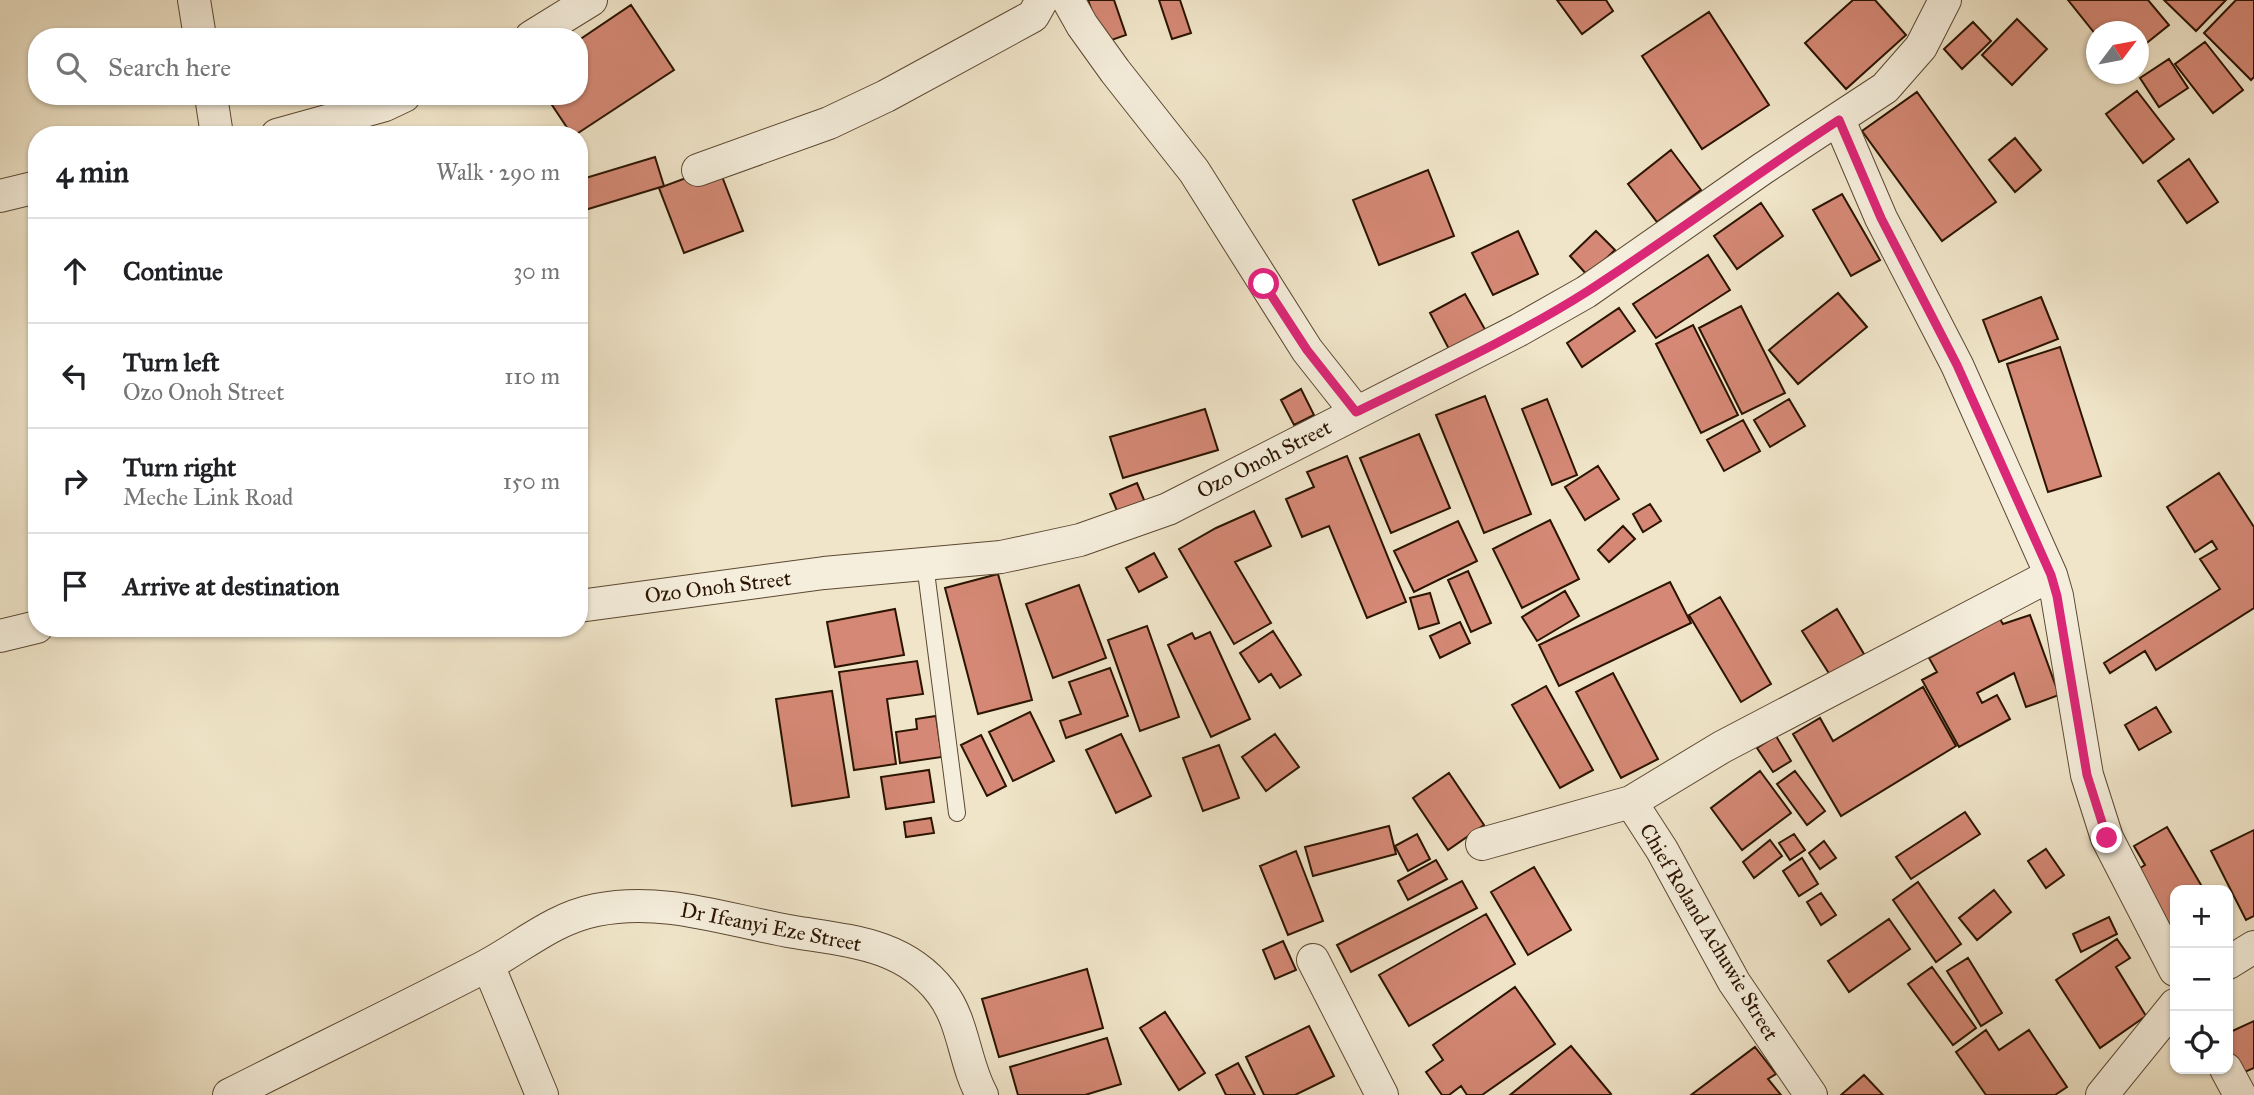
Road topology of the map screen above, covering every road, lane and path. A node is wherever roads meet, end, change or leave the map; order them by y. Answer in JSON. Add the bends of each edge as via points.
{"nodes":[{"id":1,"x":194,"y":0,"type":"edge"},
{"id":2,"x":592,"y":0,"type":"edge"},
{"id":3,"x":1042,"y":0,"type":"edge"},
{"id":4,"x":1068,"y":0,"type":"edge"},
{"id":5,"x":1945,"y":0,"type":"edge"},
{"id":6,"x":199,"y":28,"type":"edge"},
{"id":7,"x":546,"y":28,"type":"edge"},
{"id":8,"x":212,"y":105,"type":"edge"},
{"id":9,"x":385,"y":105,"type":"edge"},
{"id":10,"x":1839,"y":120,"type":"junction"},
{"id":11,"x":216,"y":126,"type":"edge"},
{"id":12,"x":309,"y":126,"type":"edge"},
{"id":13,"x":698,"y":170,"type":"dead end"},
{"id":14,"x":28,"y":189,"type":"edge"},
{"id":15,"x":0,"y":197,"type":"edge"},
{"id":16,"x":1356,"y":412,"type":"junction"},
{"id":17,"x":925,"y":564,"type":"junction"},
{"id":18,"x":2051,"y":575,"type":"junction"},
{"id":19,"x":588,"y":605,"type":"edge"},
{"id":20,"x":28,"y":629,"type":"edge"},
{"id":21,"x":0,"y":636,"type":"edge"},
{"id":22,"x":1631,"y":802,"type":"junction"},
{"id":23,"x":957,"y":813,"type":"dead end"},
{"id":24,"x":1482,"y":844,"type":"dead end"},
{"id":25,"x":2254,"y":947,"type":"edge"},
{"id":26,"x":1313,"y":960,"type":"dead end"},
{"id":27,"x":2170,"y":960,"type":"edge"},
{"id":28,"x":2233,"y":960,"type":"edge"},
{"id":29,"x":488,"y":965,"type":"junction"},
{"id":30,"x":2170,"y":1011,"type":"edge"},
{"id":31,"x":2229,"y":1074,"type":"edge"},
{"id":32,"x":229,"y":1095,"type":"edge"},
{"id":33,"x":542,"y":1095,"type":"edge"},
{"id":34,"x":982,"y":1095,"type":"edge"},
{"id":35,"x":1382,"y":1095,"type":"edge"},
{"id":36,"x":1811,"y":1095,"type":"edge"},
{"id":37,"x":2102,"y":1095,"type":"edge"},
{"id":38,"x":2240,"y":1095,"type":"edge"}],
"edges":[{"from":1,"to":6,"type":"street"},
{"from":2,"to":7,"type":"street"},
{"from":3,"to":13,"type":"street","via":[[1033,16],[886,96],[828,123]]},
{"from":4,"to":16,"type":"street","via":[[1115,71],[1194,171],[1307,350]]},
{"from":5,"to":10,"type":"street","name":"Ozo Onoh Street","via":[[1921,47],[1885,89]]},
{"from":8,"to":11,"type":"street"},
{"from":9,"to":12,"type":"street"},
{"from":10,"to":16,"type":"street","name":"Ozo Onoh Street","via":[[1586,292]]},
{"from":10,"to":18,"type":"street"},
{"from":14,"to":15,"type":"street"},
{"from":16,"to":17,"type":"street","name":"Ozo Onoh Street","via":[[1168,509],[1122,526],[1001,558]]},
{"from":17,"to":19,"type":"street","name":"Ozo Onoh Street"},
{"from":17,"to":23,"type":"lane"},
{"from":18,"to":22,"type":"street","via":[[1722,747]]},
{"from":18,"to":27,"type":"street","via":[[2087,775],[2107,838]]},
{"from":20,"to":21,"type":"street"},
{"from":22,"to":24,"type":"street"},
{"from":22,"to":36,"type":"street","name":"Chief Roland Achuwie Street","via":[[1734,982]]},
{"from":25,"to":28,"type":"street"},
{"from":26,"to":35,"type":"street"},
{"from":29,"to":32,"type":"street","name":"Dr Ifeanyi Eze Street"},
{"from":29,"to":33,"type":"street"},
{"from":29,"to":34,"type":"street","name":"Dr Ifeanyi Eze Street","via":[[573,916],[642,906],[691,909],[867,944],[911,963],[940,991],[951,1007]]},
{"from":30,"to":37,"type":"street"},
{"from":31,"to":38,"type":"street"}]}
